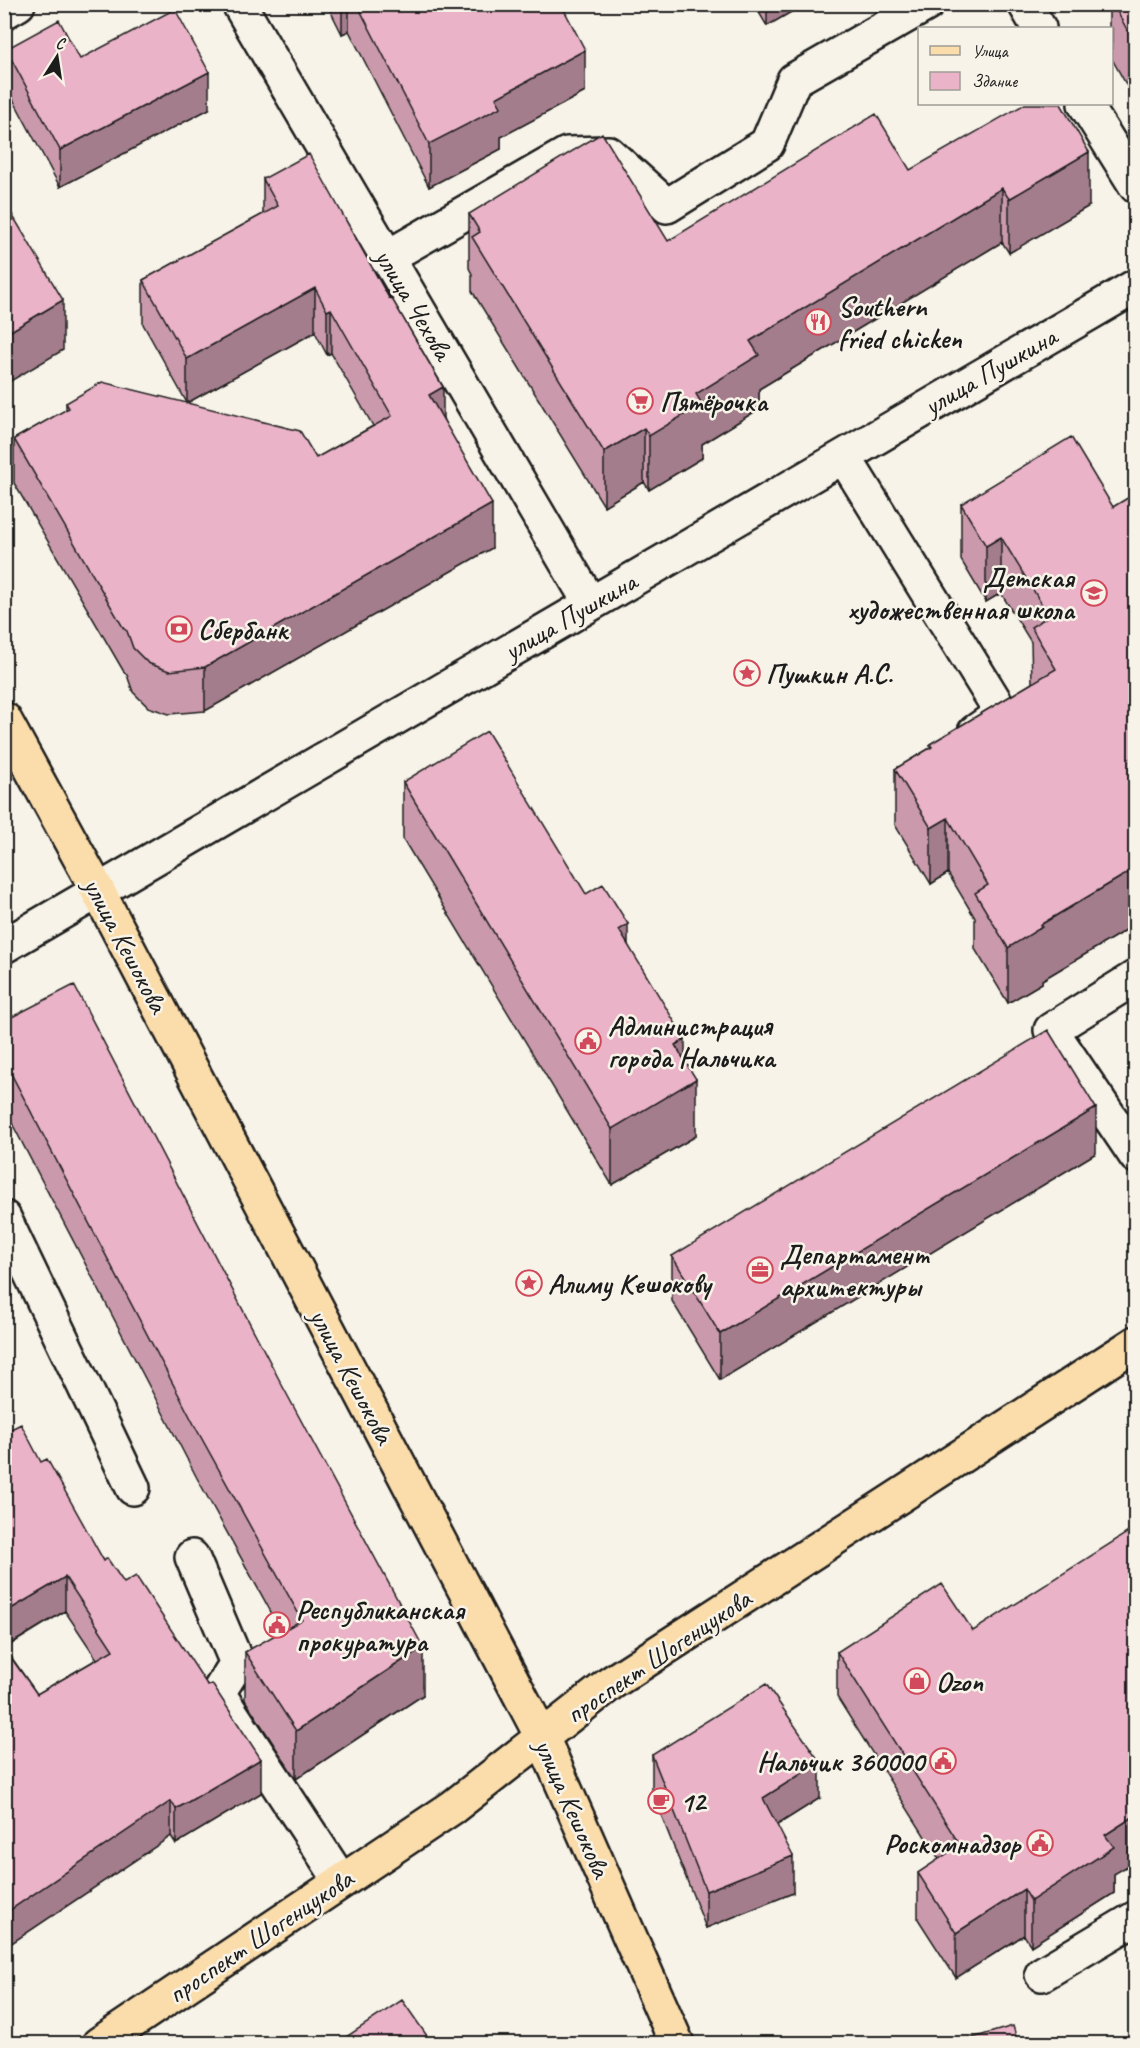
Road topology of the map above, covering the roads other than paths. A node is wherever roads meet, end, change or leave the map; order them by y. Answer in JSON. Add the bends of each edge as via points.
{"nodes":[{"id":1,"x":18,"y":4,"type":"edge"},
{"id":2,"x":239,"y":4,"type":"edge"},
{"id":3,"x":927,"y":4,"type":"edge"},
{"id":4,"x":1025,"y":4,"type":"edge"},
{"id":5,"x":4,"y":12,"type":"edge"},
{"id":6,"x":1039,"y":27,"type":"edge"},
{"id":7,"x":1086,"y":105,"type":"edge"},
{"id":8,"x":1136,"y":186,"type":"edge"},
{"id":9,"x":386,"y":258,"type":"junction"},
{"id":10,"x":1136,"y":286,"type":"edge"},
{"id":11,"x":844,"y":457,"type":"junction"},
{"id":12,"x":590,"y":603,"type":"junction"},
{"id":13,"x":4,"y":719,"type":"edge"},
{"id":14,"x":954,"y":748,"type":"edge"},
{"id":15,"x":98,"y":891,"type":"junction"},
{"id":16,"x":4,"y":946,"type":"edge"},
{"id":17,"x":1136,"y":977,"type":"edge"},
{"id":18,"x":1136,"y":1156,"type":"edge"},
{"id":19,"x":4,"y":1218,"type":"edge"},
{"id":20,"x":1136,"y":1343,"type":"edge"},
{"id":21,"x":133,"y":1488,"type":"dead end"},
{"id":22,"x":192,"y":1557,"type":"dead end"},
{"id":23,"x":542,"y":1737,"type":"junction"},
{"id":24,"x":341,"y":1881,"type":"junction"},
{"id":25,"x":1136,"y":1918,"type":"edge"},
{"id":26,"x":1042,"y":1974,"type":"dead end"},
{"id":27,"x":99,"y":2043,"type":"edge"},
{"id":28,"x":677,"y":2043,"type":"edge"}],
"edges":[{"from":1,"to":5,"type":"street"},
{"from":2,"to":9,"type":"street","name":"улица Чехова"},
{"from":3,"to":9,"type":"street","via":[[794,80],[766,144],[667,206],[608,153],[567,154]]},
{"from":4,"to":6,"type":"street"},
{"from":7,"to":8,"type":"street"},
{"from":9,"to":12,"type":"street","name":"улица Чехова"},
{"from":10,"to":11,"type":"street","name":"улица Пушкина"},
{"from":11,"to":12,"type":"street","name":"улица Пушкина"},
{"from":11,"to":14,"type":"street","via":[[1002,713]]},
{"from":12,"to":15,"type":"street","name":"улица Пушкина"},
{"from":13,"to":15,"type":"main road","name":"улица Кешокова"},
{"from":15,"to":16,"type":"street","name":"улица Пушкина"},
{"from":15,"to":23,"type":"main road","name":"улица Кешокова"},
{"from":17,"to":18,"type":"street","via":[[1051,1030]]},
{"from":19,"to":21,"type":"street"},
{"from":20,"to":23,"type":"main road","name":"проспект Шогенцукова","via":[[611,1683]]},
{"from":22,"to":24,"type":"street","via":[[237,1663],[218,1693]]},
{"from":23,"to":24,"type":"main road","name":"проспект Шогенцукова","via":[[453,1807]]},
{"from":23,"to":28,"type":"main road","name":"улица Кешокова"},
{"from":24,"to":27,"type":"main road","name":"проспект Шогенцукова"},
{"from":25,"to":26,"type":"street"}]}
